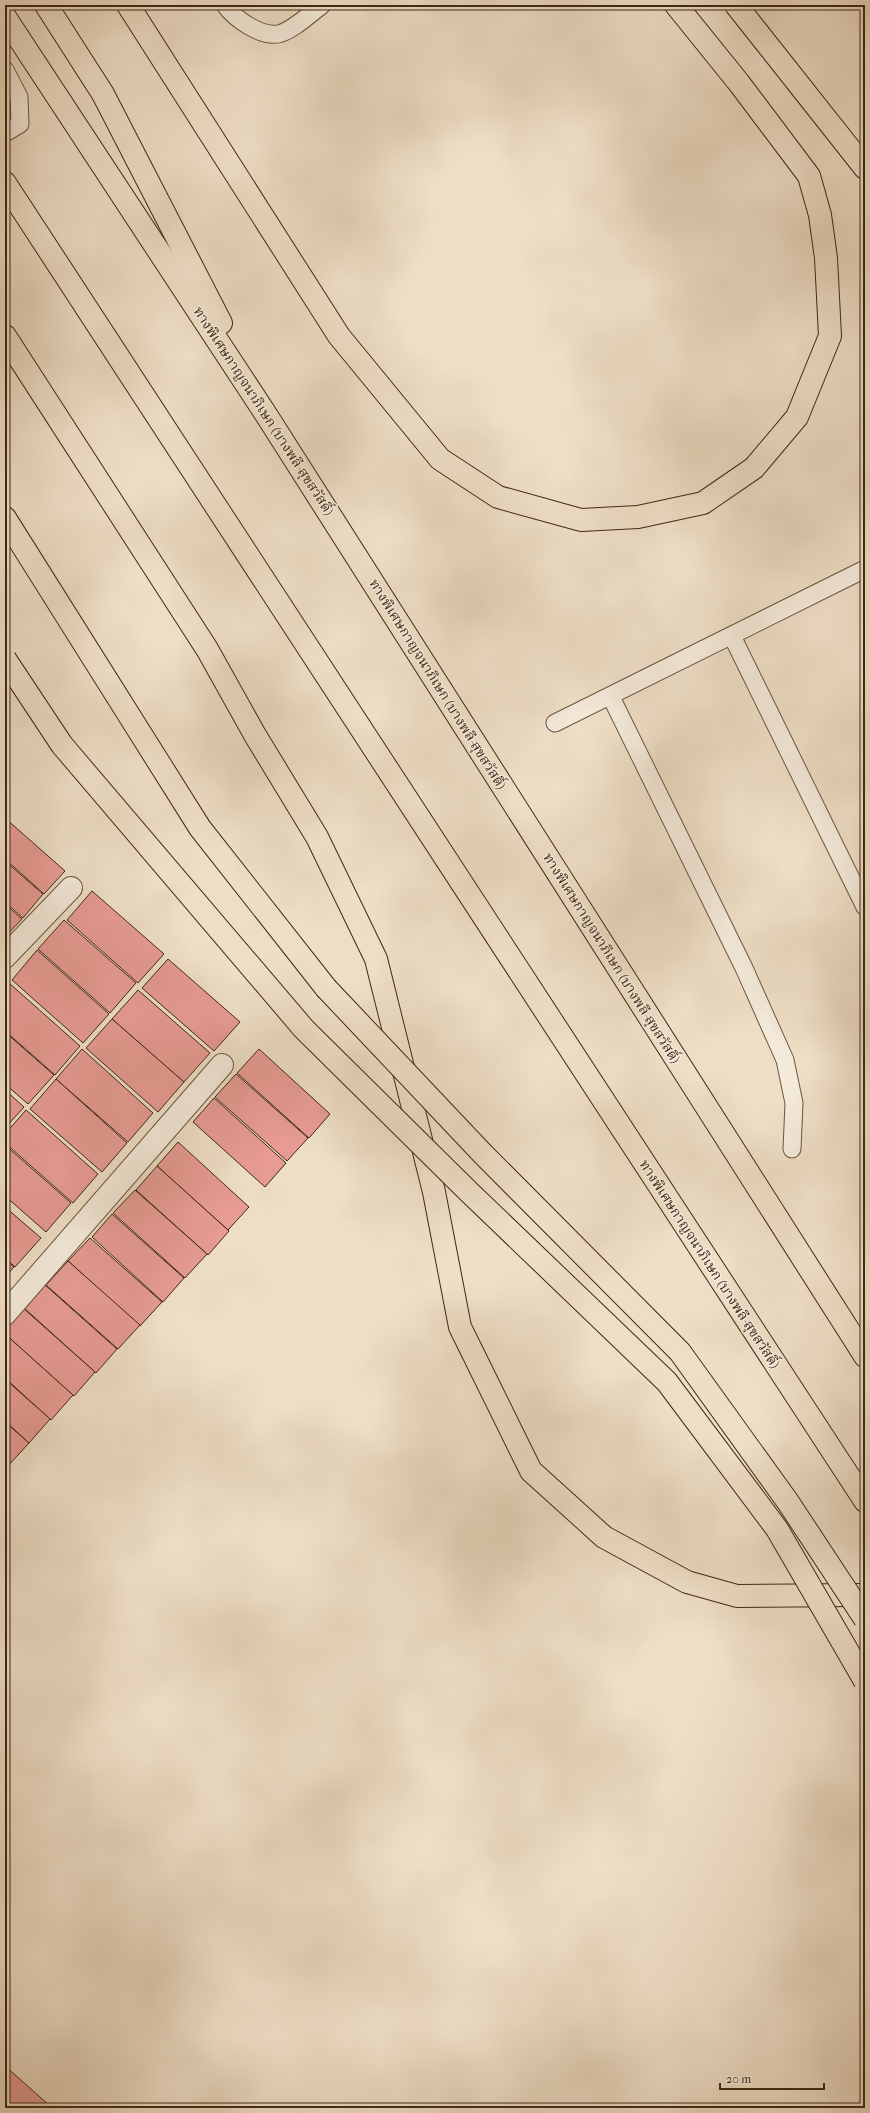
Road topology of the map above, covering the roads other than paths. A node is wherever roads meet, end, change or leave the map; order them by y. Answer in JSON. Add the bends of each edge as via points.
{"nodes":[{"id":1,"x":46,"y":5,"type":"edge"},
{"id":2,"x":128,"y":5,"type":"edge"},
{"id":3,"x":225,"y":5,"type":"edge"},
{"id":4,"x":322,"y":5,"type":"edge"},
{"id":5,"x":676,"y":5,"type":"edge"},
{"id":6,"x":736,"y":5,"type":"edge"},
{"id":7,"x":5,"y":17,"type":"edge"},
{"id":8,"x":5,"y":70,"type":"edge"},
{"id":9,"x":5,"y":133,"type":"edge"},
{"id":10,"x":865,"y":168,"type":"edge"},
{"id":11,"x":5,"y":183,"type":"edge"},
{"id":12,"x":5,"y":336,"type":"edge"},
{"id":13,"x":267,"y":416,"type":"junction"},
{"id":14,"x":5,"y":518,"type":"edge"},
{"id":15,"x":865,"y":569,"type":"edge"},
{"id":16,"x":732,"y":636,"type":"junction"},
{"id":17,"x":5,"y":659,"type":"edge"},
{"id":18,"x":611,"y":697,"type":"junction"},
{"id":19,"x":554,"y":723,"type":"dead end"},
{"id":20,"x":71,"y":888,"type":"dead end"},
{"id":21,"x":865,"y":907,"type":"edge"},
{"id":22,"x":5,"y":957,"type":"edge"},
{"id":23,"x":222,"y":1065,"type":"dead end"},
{"id":24,"x":792,"y":1149,"type":"dead end"},
{"id":25,"x":5,"y":1314,"type":"edge"},
{"id":26,"x":865,"y":1356,"type":"edge"},
{"id":27,"x":865,"y":1501,"type":"edge"},
{"id":28,"x":865,"y":1595,"type":"edge"},
{"id":29,"x":865,"y":1619,"type":"edge"},
{"id":30,"x":865,"y":1681,"type":"edge"}],
"edges":[{"from":1,"to":13,"type":"highway","via":[[103,94]]},
{"from":2,"to":5,"type":"highway","via":[[339,336],[440,459],[498,497],[581,520],[638,517],[703,503],[754,468],[796,417],[830,336],[826,258],[820,215],[809,176],[739,82]]},
{"from":3,"to":4,"type":"lane","via":[[232,16],[259,31],[278,34],[296,25]]},
{"from":6,"to":10,"type":"highway"},
{"from":7,"to":13,"type":"highway","name":"ทางพิเศษกาญจนาภิเษก (บางพลี-สุขสวัสดิ์)"},
{"from":8,"to":9,"type":"lane","via":[[19,97],[20,124]]},
{"from":11,"to":27,"type":"highway","name":"ทางพิเศษกาญจนาภิเษก (บางพลี-สุขสวัสดิ์)"},
{"from":12,"to":28,"type":"highway","via":[[207,649],[255,735],[317,837],[376,960],[434,1192],[460,1326],[532,1471],[604,1537],[687,1582],[737,1596]]},
{"from":13,"to":26,"type":"highway","name":"ทางพิเศษกาญจนาภิเษก (บางพลี-สุขสวัสดิ์)"},
{"from":14,"to":29,"type":"highway","bridge":true,"via":[[200,828],[326,988],[482,1153],[680,1352],[788,1502]]},
{"from":15,"to":16,"type":"lane"},
{"from":16,"to":18,"type":"lane"},
{"from":16,"to":21,"type":"lane"},
{"from":17,"to":30,"type":"highway","bridge":true,"via":[[62,745],[304,1029],[667,1382],[777,1529]]},
{"from":18,"to":19,"type":"lane"},
{"from":18,"to":24,"type":"lane","via":[[744,968],[785,1060],[794,1103]]},
{"from":20,"to":22,"type":"street"},
{"from":23,"to":25,"type":"street"}]}
